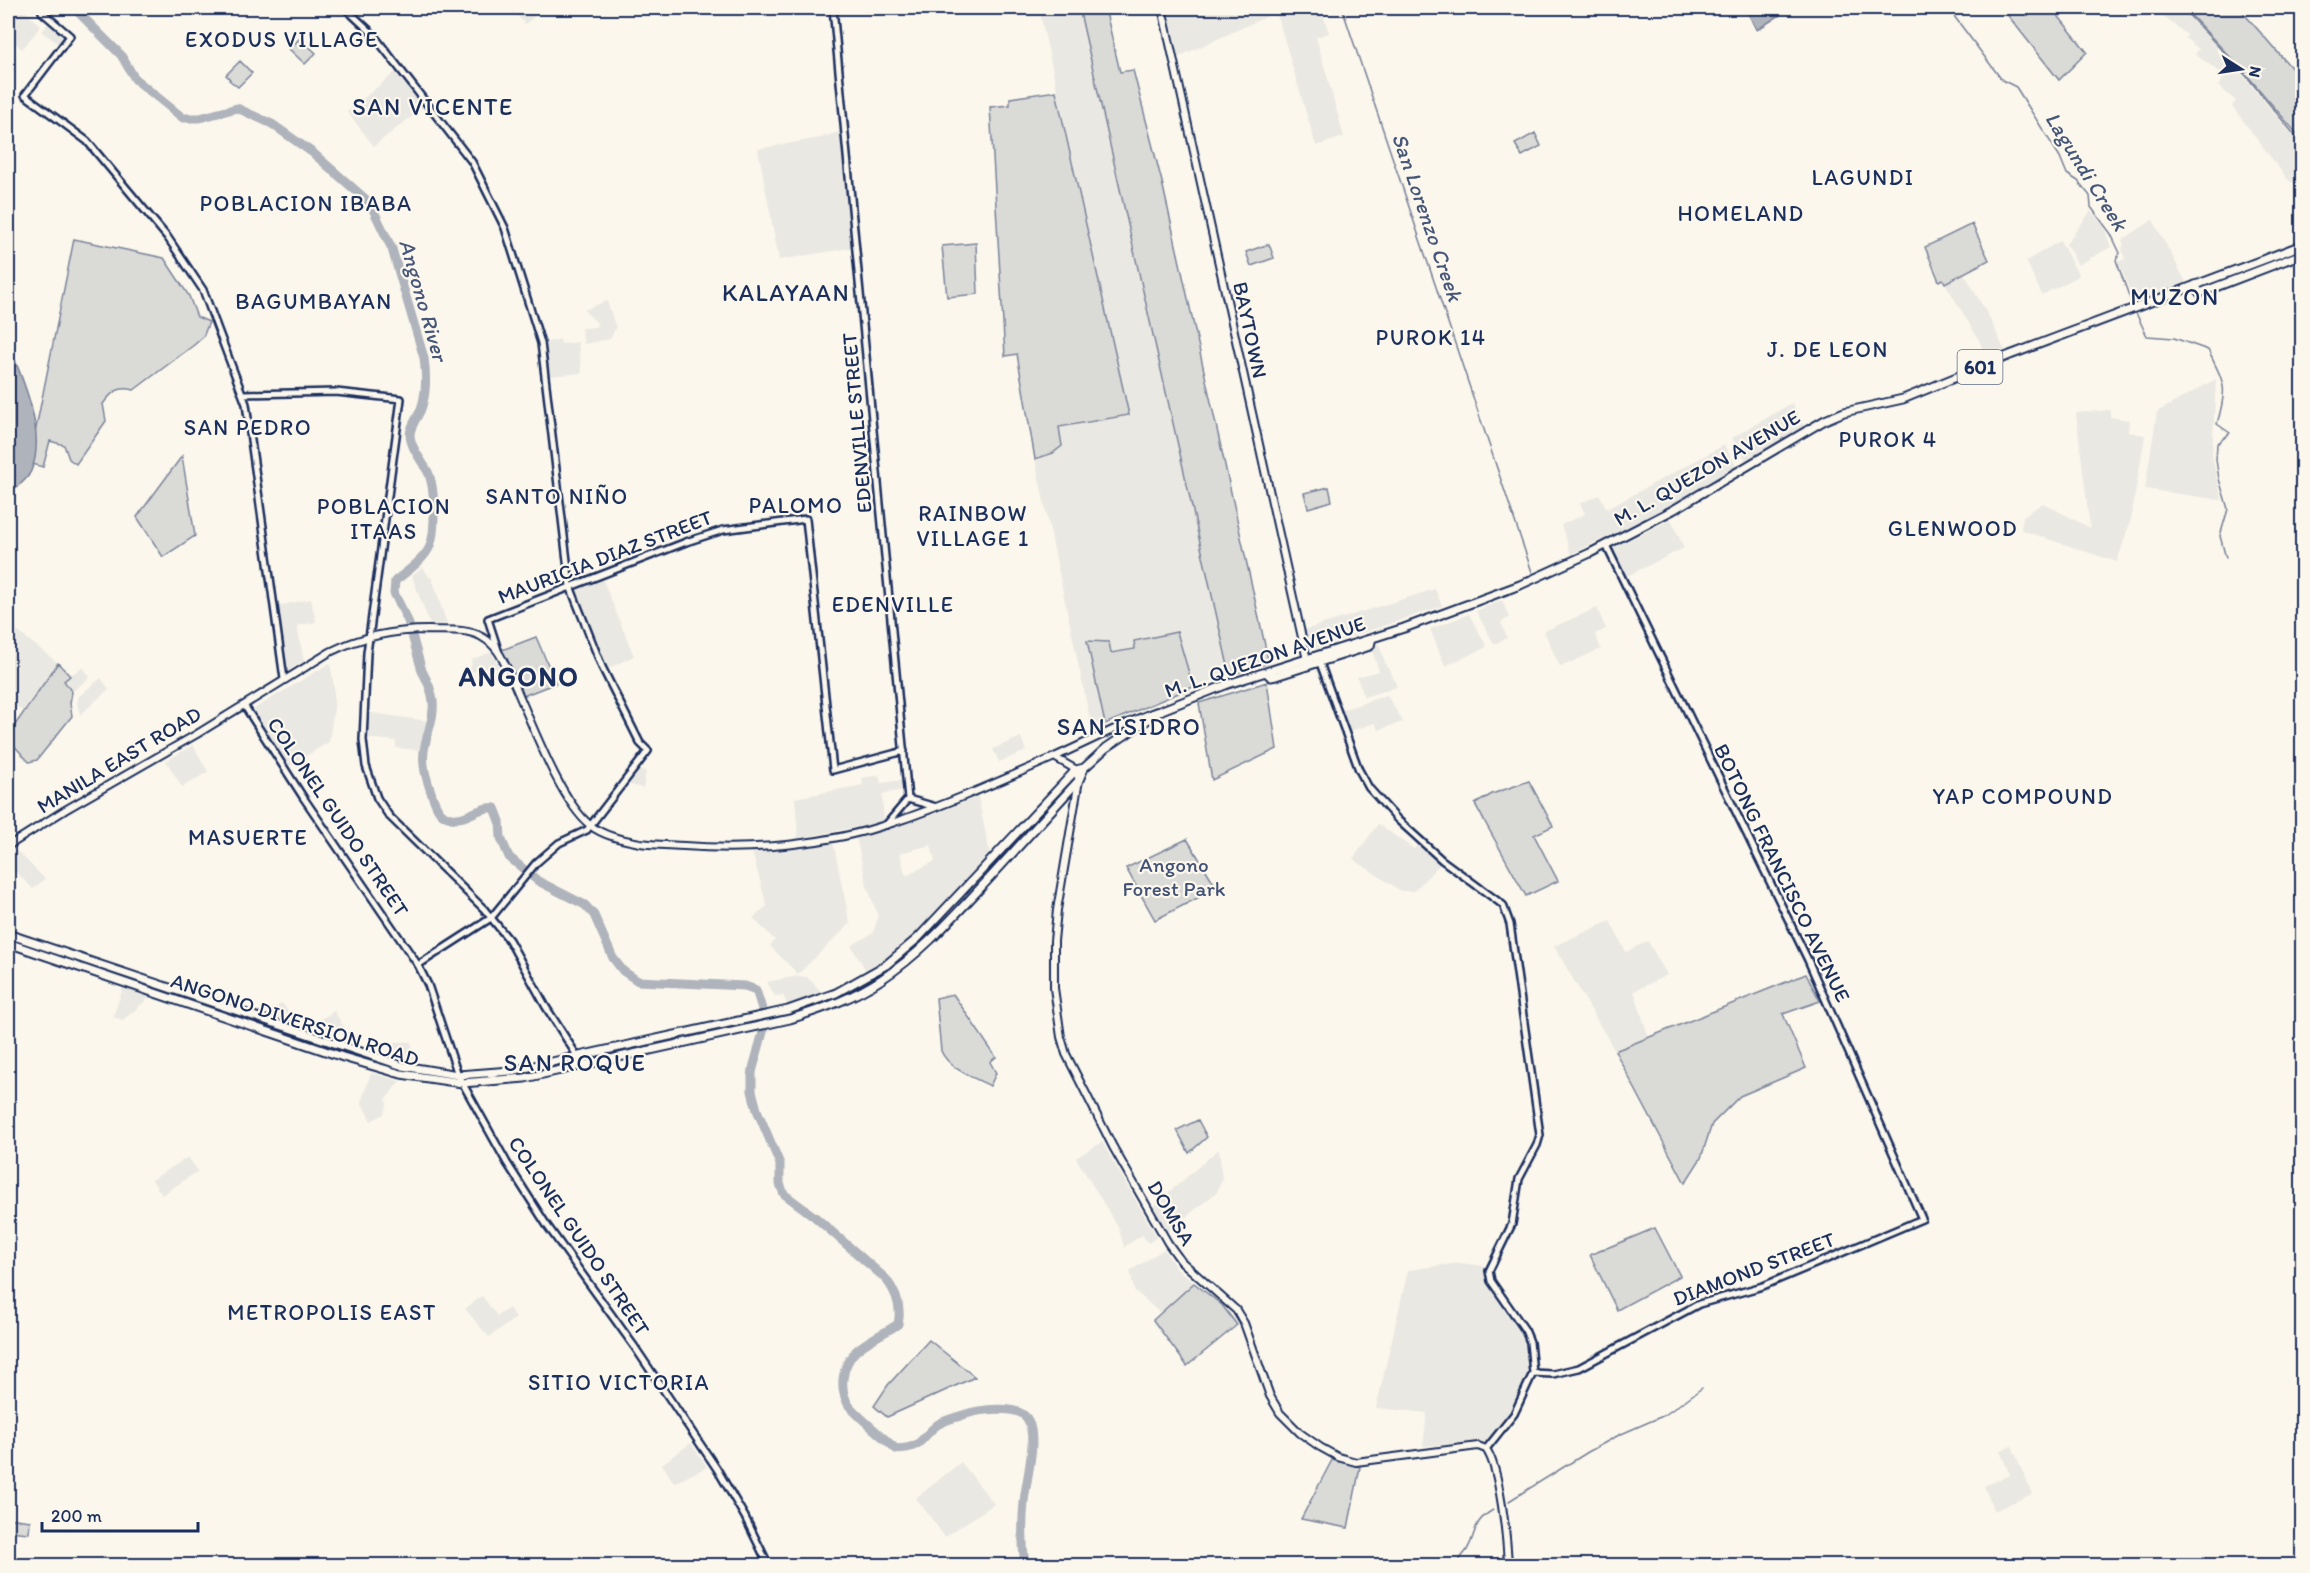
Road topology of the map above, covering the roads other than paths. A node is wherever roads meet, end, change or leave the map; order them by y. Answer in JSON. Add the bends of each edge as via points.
{"nodes":[{"id":1,"x":345,"y":8,"type":"edge"},
{"id":2,"x":833,"y":8,"type":"edge"},
{"id":3,"x":1162,"y":8,"type":"edge"},
{"id":4,"x":44,"y":10,"type":"edge"},
{"id":5,"x":2302,"y":244,"type":"edge"},
{"id":6,"x":2302,"y":254,"type":"edge"},
{"id":7,"x":2274,"y":255,"type":"junction"},
{"id":8,"x":2277,"y":264,"type":"junction"},
{"id":9,"x":2217,"y":277,"type":"junction"},
{"id":10,"x":2195,"y":285,"type":"junction"},
{"id":11,"x":2220,"y":285,"type":"junction"},
{"id":12,"x":243,"y":394,"type":"junction"},
{"id":13,"x":1606,"y":544,"type":"junction"},
{"id":14,"x":570,"y":586,"type":"junction"},
{"id":15,"x":369,"y":636,"type":"junction"},
{"id":16,"x":1372,"y":638,"type":"junction"},
{"id":17,"x":498,"y":650,"type":"junction"},
{"id":18,"x":1307,"y":660,"type":"junction"},
{"id":19,"x":1320,"y":663,"type":"junction"},
{"id":20,"x":1266,"y":672,"type":"junction"},
{"id":21,"x":284,"y":680,"type":"junction"},
{"id":22,"x":244,"y":705,"type":"junction"},
{"id":23,"x":1162,"y":710,"type":"junction"},
{"id":24,"x":904,"y":751,"type":"junction"},
{"id":25,"x":1054,"y":757,"type":"junction"},
{"id":26,"x":1080,"y":769,"type":"junction"},
{"id":27,"x":1080,"y":780,"type":"junction"},
{"id":28,"x":908,"y":800,"type":"junction"},
{"id":29,"x":936,"y":807,"type":"junction"},
{"id":30,"x":1030,"y":819,"type":"junction"},
{"id":31,"x":886,"y":825,"type":"junction"},
{"id":32,"x":1038,"y":825,"type":"junction"},
{"id":33,"x":590,"y":826,"type":"junction"},
{"id":34,"x":8,"y":846,"type":"edge"},
{"id":35,"x":491,"y":918,"type":"junction"},
{"id":36,"x":8,"y":934,"type":"edge"},
{"id":37,"x":8,"y":943,"type":"edge"},
{"id":38,"x":418,"y":965,"type":"junction"},
{"id":39,"x":873,"y":973,"type":"junction"},
{"id":40,"x":879,"y":981,"type":"junction"},
{"id":41,"x":826,"y":997,"type":"junction"},
{"id":42,"x":212,"y":1002,"type":"junction"},
{"id":43,"x":830,"y":1006,"type":"junction"},
{"id":44,"x":209,"y":1011,"type":"junction"},
{"id":45,"x":302,"y":1032,"type":"junction"},
{"id":46,"x":299,"y":1042,"type":"junction"},
{"id":47,"x":578,"y":1057,"type":"junction"},
{"id":48,"x":583,"y":1065,"type":"junction"},
{"id":49,"x":458,"y":1075,"type":"junction"},
{"id":50,"x":462,"y":1083,"type":"junction"},
{"id":51,"x":1922,"y":1219,"type":"joint"},
{"id":52,"x":1533,"y":1373,"type":"junction"},
{"id":53,"x":1486,"y":1449,"type":"junction"},
{"id":54,"x":769,"y":1566,"type":"edge"},
{"id":55,"x":1508,"y":1566,"type":"edge"}],
"edges":[{"from":1,"to":14,"type":"street","via":[[372,33],[472,162],[505,228],[541,343]]},
{"from":2,"to":24,"type":"street","name":"EDENVILLE STREET"},
{"from":3,"to":18,"type":"main road","name":"BAYTOWN"},
{"from":4,"to":12,"type":"street","via":[[70,36],[25,95],[87,141],[173,246],[203,290]]},
{"from":5,"to":7,"type":"main road","number":"601"},
{"from":6,"to":8,"type":"main road"},
{"from":7,"to":8,"type":"main road"},
{"from":7,"to":9,"type":"main road","number":"601"},
{"from":8,"to":11,"type":"main road"},
{"from":9,"to":10,"type":"main road","number":"601"},
{"from":9,"to":11,"type":"main road"},
{"from":10,"to":11,"type":"main road","via":[[2200,293]]},
{"from":10,"to":13,"type":"main road","name":"M. L. QUEZON AVENUE","number":"601","via":[[1903,399],[1825,420],[1704,494]]},
{"from":12,"to":15,"type":"street","via":[[336,392],[400,399]]},
{"from":12,"to":21,"type":"street"},
{"from":13,"to":16,"type":"main road","name":"M. L. QUEZON AVENUE","number":"601","via":[[1507,590]]},
{"from":13,"to":51,"type":"street","name":"BOTONG FRANCISCO AVENUE","via":[[1808,960]]},
{"from":14,"to":17,"type":"street","name":"MAURICIA DIAZ STREET","via":[[488,619]]},
{"from":14,"to":24,"type":"street","name":"MAURICIA DIAZ STREET","via":[[723,530],[806,519],[833,770]]},
{"from":14,"to":33,"type":"street","via":[[602,667],[640,743],[648,751]]},
{"from":15,"to":17,"type":"main road","via":[[423,630],[471,632]]},
{"from":15,"to":21,"type":"main road","via":[[330,652]]},
{"from":15,"to":35,"type":"street","via":[[363,740],[366,766],[377,798],[389,816]]},
{"from":16,"to":18,"type":"main road","name":"M. L. QUEZON AVENUE","number":"601"},
{"from":16,"to":19,"type":"main road","via":[[1370,646]]},
{"from":17,"to":33,"type":"main road","name":"M. L. QUEZON AVENUE","number":"601","via":[[568,799]]},
{"from":18,"to":20,"type":"main road","name":"M. L. QUEZON AVENUE","number":"601"},
{"from":19,"to":20,"type":"main road","via":[[1271,677]]},
{"from":19,"to":52,"type":"street","via":[[1369,788],[1451,868],[1503,905],[1510,924],[1540,1135],[1519,1179],[1512,1224],[1489,1271],[1491,1281],[1525,1330]]},
{"from":20,"to":23,"type":"main road","name":"M. L. QUEZON AVENUE","number":"601"},
{"from":21,"to":22,"type":"main road"},
{"from":22,"to":34,"type":"main road","name":"MANILA EAST ROAD"},
{"from":22,"to":38,"type":"street","name":"COLONEL GUIDO STREET"},
{"from":23,"to":25,"type":"main road","name":"M. L. QUEZON AVENUE","number":"601"},
{"from":23,"to":26,"type":"main road","name":"ANGONO DIVERSION ROAD"},
{"from":24,"to":28,"type":"street","name":"EDENVILLE STREET"},
{"from":25,"to":26,"type":"main road"},
{"from":25,"to":29,"type":"main road","name":"M. L. QUEZON AVENUE","number":"601"},
{"from":26,"to":27,"type":"main road","name":"ANGONO DIVERSION ROAD"},
{"from":26,"to":30,"type":"main road","name":"ANGONO DIVERSION ROAD"},
{"from":27,"to":32,"type":"main road","name":"ANGONO DIVERSION ROAD"},
{"from":27,"to":53,"type":"main road","name":"DOMSA","via":[[1056,922],[1054,988],[1061,1038],[1113,1147],[1166,1240],[1181,1261],[1236,1310],[1280,1413],[1320,1447],[1356,1462],[1478,1446]]},
{"from":28,"to":29,"type":"street"},
{"from":28,"to":31,"type":"street"},
{"from":29,"to":31,"type":"main road","name":"M. L. QUEZON AVENUE","number":"601"},
{"from":30,"to":32,"type":"main road"},
{"from":30,"to":39,"type":"main road","name":"ANGONO DIVERSION ROAD","via":[[927,930]]},
{"from":31,"to":33,"type":"main road","name":"M. L. QUEZON AVENUE","number":"601","via":[[793,843],[720,849],[642,843]]},
{"from":32,"to":40,"type":"main road","name":"ANGONO DIVERSION ROAD","via":[[933,937]]},
{"from":33,"to":35,"type":"street","via":[[559,843],[525,873]]},
{"from":35,"to":38,"type":"street"},
{"from":35,"to":47,"type":"street","via":[[517,952]]},
{"from":36,"to":42,"type":"main road","name":"ANGONO DIVERSION ROAD"},
{"from":37,"to":44,"type":"main road","name":"ANGONO DIVERSION ROAD"},
{"from":38,"to":49,"type":"street","name":"COLONEL GUIDO STREET"},
{"from":39,"to":40,"type":"main road"},
{"from":39,"to":41,"type":"main road","name":"ANGONO DIVERSION ROAD"},
{"from":40,"to":43,"type":"main road","name":"ANGONO DIVERSION ROAD"},
{"from":41,"to":43,"type":"main road"},
{"from":41,"to":47,"type":"main road","name":"ANGONO DIVERSION ROAD","via":[[788,1010]]},
{"from":42,"to":44,"type":"main road"},
{"from":42,"to":45,"type":"main road","name":"ANGONO DIVERSION ROAD"},
{"from":43,"to":48,"type":"main road","name":"ANGONO DIVERSION ROAD","via":[[790,1019]]},
{"from":44,"to":46,"type":"main road","name":"ANGONO DIVERSION ROAD"},
{"from":45,"to":46,"type":"main road"},
{"from":45,"to":49,"type":"main road","name":"ANGONO DIVERSION ROAD","via":[[403,1066]]},
{"from":46,"to":50,"type":"main road","name":"ANGONO DIVERSION ROAD","via":[[401,1074]]},
{"from":47,"to":48,"type":"street"},
{"from":47,"to":49,"type":"main road","name":"ANGONO DIVERSION ROAD","via":[[505,1072]]},
{"from":48,"to":50,"type":"main road","name":"ANGONO DIVERSION ROAD","via":[[525,1078]]},
{"from":49,"to":50,"type":"street","name":"COLONEL GUIDO STREET"},
{"from":50,"to":54,"type":"street","name":"COLONEL GUIDO STREET","via":[[523,1190],[717,1469]]},
{"from":51,"to":52,"type":"street","name":"DIAMOND STREET","via":[[1763,1286],[1700,1304],[1579,1368],[1553,1374]]},
{"from":52,"to":53,"type":"street","via":[[1514,1414]]},
{"from":53,"to":55,"type":"main road","via":[[1492,1459],[1502,1508]]}]}
